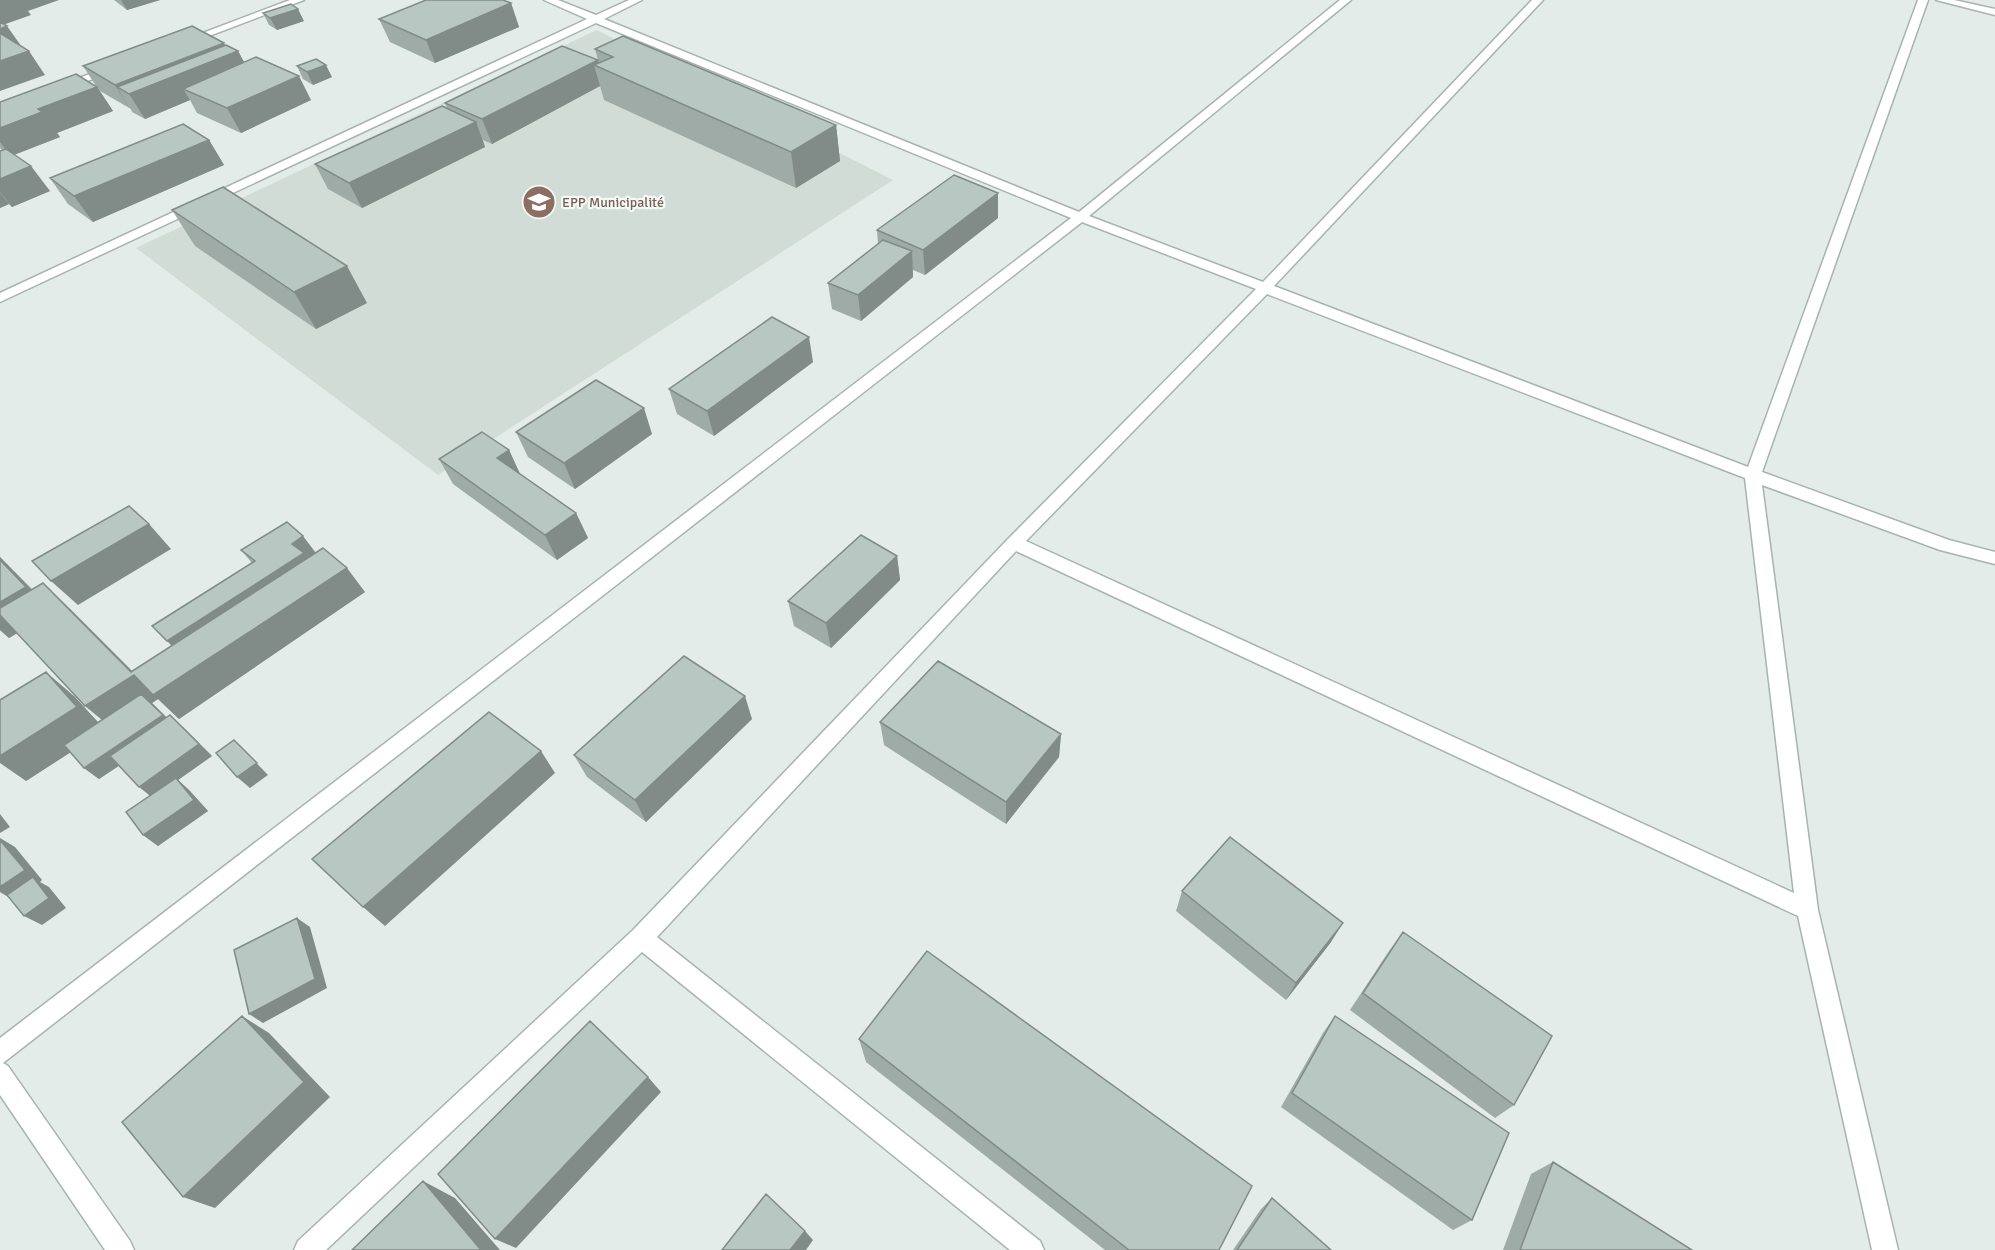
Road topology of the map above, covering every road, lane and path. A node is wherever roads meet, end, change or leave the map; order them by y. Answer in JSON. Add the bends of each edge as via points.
{"nodes":[{"id":1,"x":299,"y":0,"type":"edge"},
{"id":2,"x":549,"y":0,"type":"edge"},
{"id":3,"x":637,"y":0,"type":"edge"},
{"id":4,"x":1346,"y":0,"type":"edge"},
{"id":5,"x":1538,"y":0,"type":"edge"},
{"id":6,"x":1923,"y":0,"type":"edge"},
{"id":7,"x":1941,"y":0,"type":"edge"},
{"id":8,"x":1995,"y":12,"type":"edge"},
{"id":9,"x":596,"y":18,"type":"junction"},
{"id":10,"x":177,"y":45,"type":"edge"},
{"id":11,"x":122,"y":65,"type":"edge"},
{"id":12,"x":56,"y":89,"type":"edge"},
{"id":13,"x":1080,"y":217,"type":"junction"},
{"id":14,"x":1265,"y":288,"type":"junction"},
{"id":15,"x":0,"y":298,"type":"edge"},
{"id":16,"x":1753,"y":475,"type":"junction"},
{"id":17,"x":1014,"y":543,"type":"junction"},
{"id":18,"x":1995,"y":558,"type":"edge"},
{"id":19,"x":1807,"y":910,"type":"junction"},
{"id":20,"x":641,"y":938,"type":"junction"},
{"id":21,"x":0,"y":1053,"type":"edge"},
{"id":22,"x":0,"y":1074,"type":"edge"},
{"id":23,"x":121,"y":1250,"type":"edge"},
{"id":24,"x":307,"y":1250,"type":"edge"},
{"id":25,"x":1031,"y":1250,"type":"edge"},
{"id":26,"x":1885,"y":1250,"type":"edge"}],
"edges":[{"from":1,"to":10,"type":"street"},
{"from":2,"to":9,"type":"street"},
{"from":3,"to":9,"type":"street"},
{"from":4,"to":13,"type":"street"},
{"from":5,"to":14,"type":"street"},
{"from":6,"to":16,"type":"street"},
{"from":7,"to":8,"type":"street"},
{"from":9,"to":13,"type":"street"},
{"from":9,"to":15,"type":"street"},
{"from":11,"to":12,"type":"street"},
{"from":13,"to":14,"type":"street"},
{"from":13,"to":21,"type":"street"},
{"from":14,"to":16,"type":"street"},
{"from":14,"to":17,"type":"street"},
{"from":16,"to":18,"type":"street","via":[[1946,546]]},
{"from":16,"to":19,"type":"street"},
{"from":17,"to":19,"type":"street"},
{"from":17,"to":20,"type":"street"},
{"from":19,"to":26,"type":"street"},
{"from":20,"to":24,"type":"street"},
{"from":20,"to":25,"type":"street"},
{"from":22,"to":23,"type":"street"}]}
